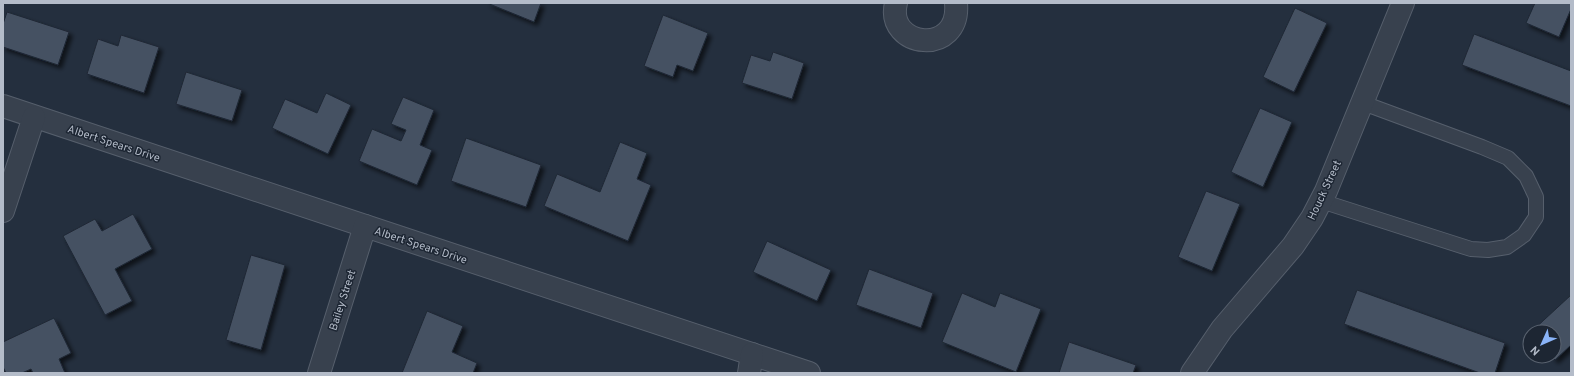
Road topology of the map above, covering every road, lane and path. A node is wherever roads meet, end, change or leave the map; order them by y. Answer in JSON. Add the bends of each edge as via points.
{"nodes":[{"id":1,"x":896,"y":3,"type":"edge"},
{"id":2,"x":956,"y":3,"type":"edge"},
{"id":3,"x":1403,"y":3,"type":"edge"},
{"id":4,"x":1363,"y":103,"type":"junction"},
{"id":5,"x":3,"y":106,"type":"edge"},
{"id":6,"x":34,"y":117,"type":"junction"},
{"id":7,"x":1321,"y":201,"type":"junction"},
{"id":8,"x":3,"y":211,"type":"edge"},
{"id":9,"x":366,"y":226,"type":"junction"},
{"id":10,"x":751,"y":364,"type":"edge"},
{"id":11,"x":319,"y":373,"type":"edge"},
{"id":12,"x":809,"y":373,"type":"edge"},
{"id":13,"x":1192,"y":373,"type":"edge"}],
"edges":[{"from":1,"to":2,"type":"street","via":[[896,20],[902,30],[924,41],[946,34],[954,24]]},
{"from":3,"to":4,"type":"street","name":"Houck Street"},
{"from":4,"to":7,"type":"street","name":"Houck Street"},
{"from":4,"to":7,"type":"lane","via":[[1508,158],[1526,176],[1536,197],[1536,217],[1524,235],[1507,247],[1488,250],[1471,248]]},
{"from":5,"to":6,"type":"street","name":"Albert Spears Drive"},
{"from":6,"to":8,"type":"street"},
{"from":6,"to":9,"type":"street","name":"Albert Spears Drive"},
{"from":7,"to":13,"type":"street","name":"Houck Street","via":[[1293,246],[1222,329]]},
{"from":9,"to":10,"type":"street","name":"Albert Spears Drive"},
{"from":9,"to":11,"type":"street","name":"Bailey Street"},
{"from":10,"to":12,"type":"street","name":"Albert Spears Drive"}]}
